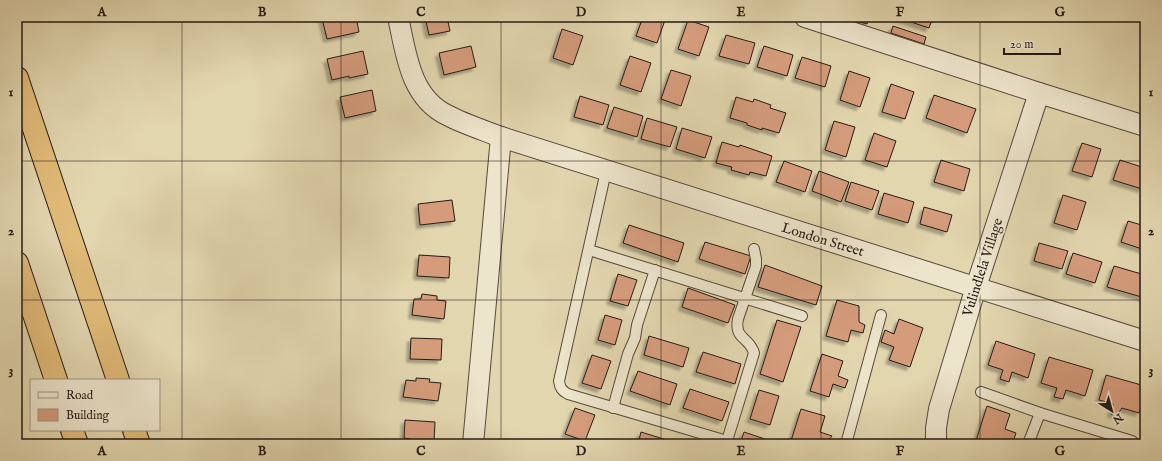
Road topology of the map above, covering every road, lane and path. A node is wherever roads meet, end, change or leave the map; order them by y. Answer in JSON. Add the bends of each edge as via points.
{"nodes":[{"id":1,"x":398,"y":17,"type":"edge"},
{"id":2,"x":805,"y":17,"type":"edge"},
{"id":3,"x":17,"y":78,"type":"edge"},
{"id":4,"x":1039,"y":93,"type":"junction"},
{"id":5,"x":1145,"y":126,"type":"edge"},
{"id":6,"x":500,"y":138,"type":"junction"},
{"id":7,"x":606,"y":171,"type":"junction"},
{"id":8,"x":754,"y":249,"type":"dead end"},
{"id":9,"x":589,"y":250,"type":"junction"},
{"id":10,"x":17,"y":263,"type":"edge"},
{"id":11,"x":655,"y":270,"type":"junction"},
{"id":12,"x":976,"y":287,"type":"junction"},
{"id":13,"x":745,"y":298,"type":"junction"},
{"id":14,"x":881,"y":315,"type":"dead end"},
{"id":15,"x":802,"y":316,"type":"dead end"},
{"id":16,"x":1145,"y":341,"type":"edge"},
{"id":17,"x":56,"y":379,"type":"edge"},
{"id":18,"x":118,"y":379,"type":"edge"},
{"id":19,"x":981,"y":392,"type":"dead end"},
{"id":20,"x":613,"y":408,"type":"junction"},
{"id":21,"x":1040,"y":413,"type":"junction"},
{"id":22,"x":72,"y":431,"type":"edge"},
{"id":23,"x":134,"y":431,"type":"edge"},
{"id":24,"x":727,"y":442,"type":"edge"},
{"id":25,"x":77,"y":444,"type":"edge"},
{"id":26,"x":139,"y":444,"type":"edge"},
{"id":27,"x":474,"y":444,"type":"edge"},
{"id":28,"x":846,"y":444,"type":"edge"},
{"id":29,"x":936,"y":444,"type":"edge"},
{"id":30,"x":1028,"y":444,"type":"edge"},
{"id":31,"x":1135,"y":444,"type":"edge"}],
"edges":[{"from":1,"to":6,"type":"street","name":"London Street","via":[[410,71],[424,96],[446,115]]},
{"from":2,"to":4,"type":"street"},
{"from":3,"to":18,"type":"highway"},
{"from":4,"to":5,"type":"street"},
{"from":4,"to":12,"type":"street","name":"Vulindlela Village"},
{"from":6,"to":7,"type":"street","name":"London Street"},
{"from":6,"to":27,"type":"street"},
{"from":7,"to":9,"type":"lane"},
{"from":7,"to":12,"type":"street","name":"London Street"},
{"from":8,"to":13,"type":"lane","via":[[756,266]]},
{"from":9,"to":11,"type":"lane"},
{"from":9,"to":20,"type":"lane","via":[[559,381],[562,390],[568,394]]},
{"from":10,"to":17,"type":"highway"},
{"from":11,"to":13,"type":"lane"},
{"from":11,"to":20,"type":"lane"},
{"from":12,"to":16,"type":"street","name":"London Street"},
{"from":12,"to":29,"type":"street","name":"Vulindlela Village","via":[[938,409]]},
{"from":13,"to":15,"type":"lane"},
{"from":13,"to":24,"type":"lane","via":[[737,331],[753,348],[754,353]]},
{"from":14,"to":28,"type":"lane"},
{"from":19,"to":21,"type":"lane"},
{"from":20,"to":24,"type":"lane"},
{"from":21,"to":30,"type":"lane"},
{"from":21,"to":31,"type":"lane"},
{"from":22,"to":25,"type":"highway"},
{"from":23,"to":26,"type":"highway"}]}
